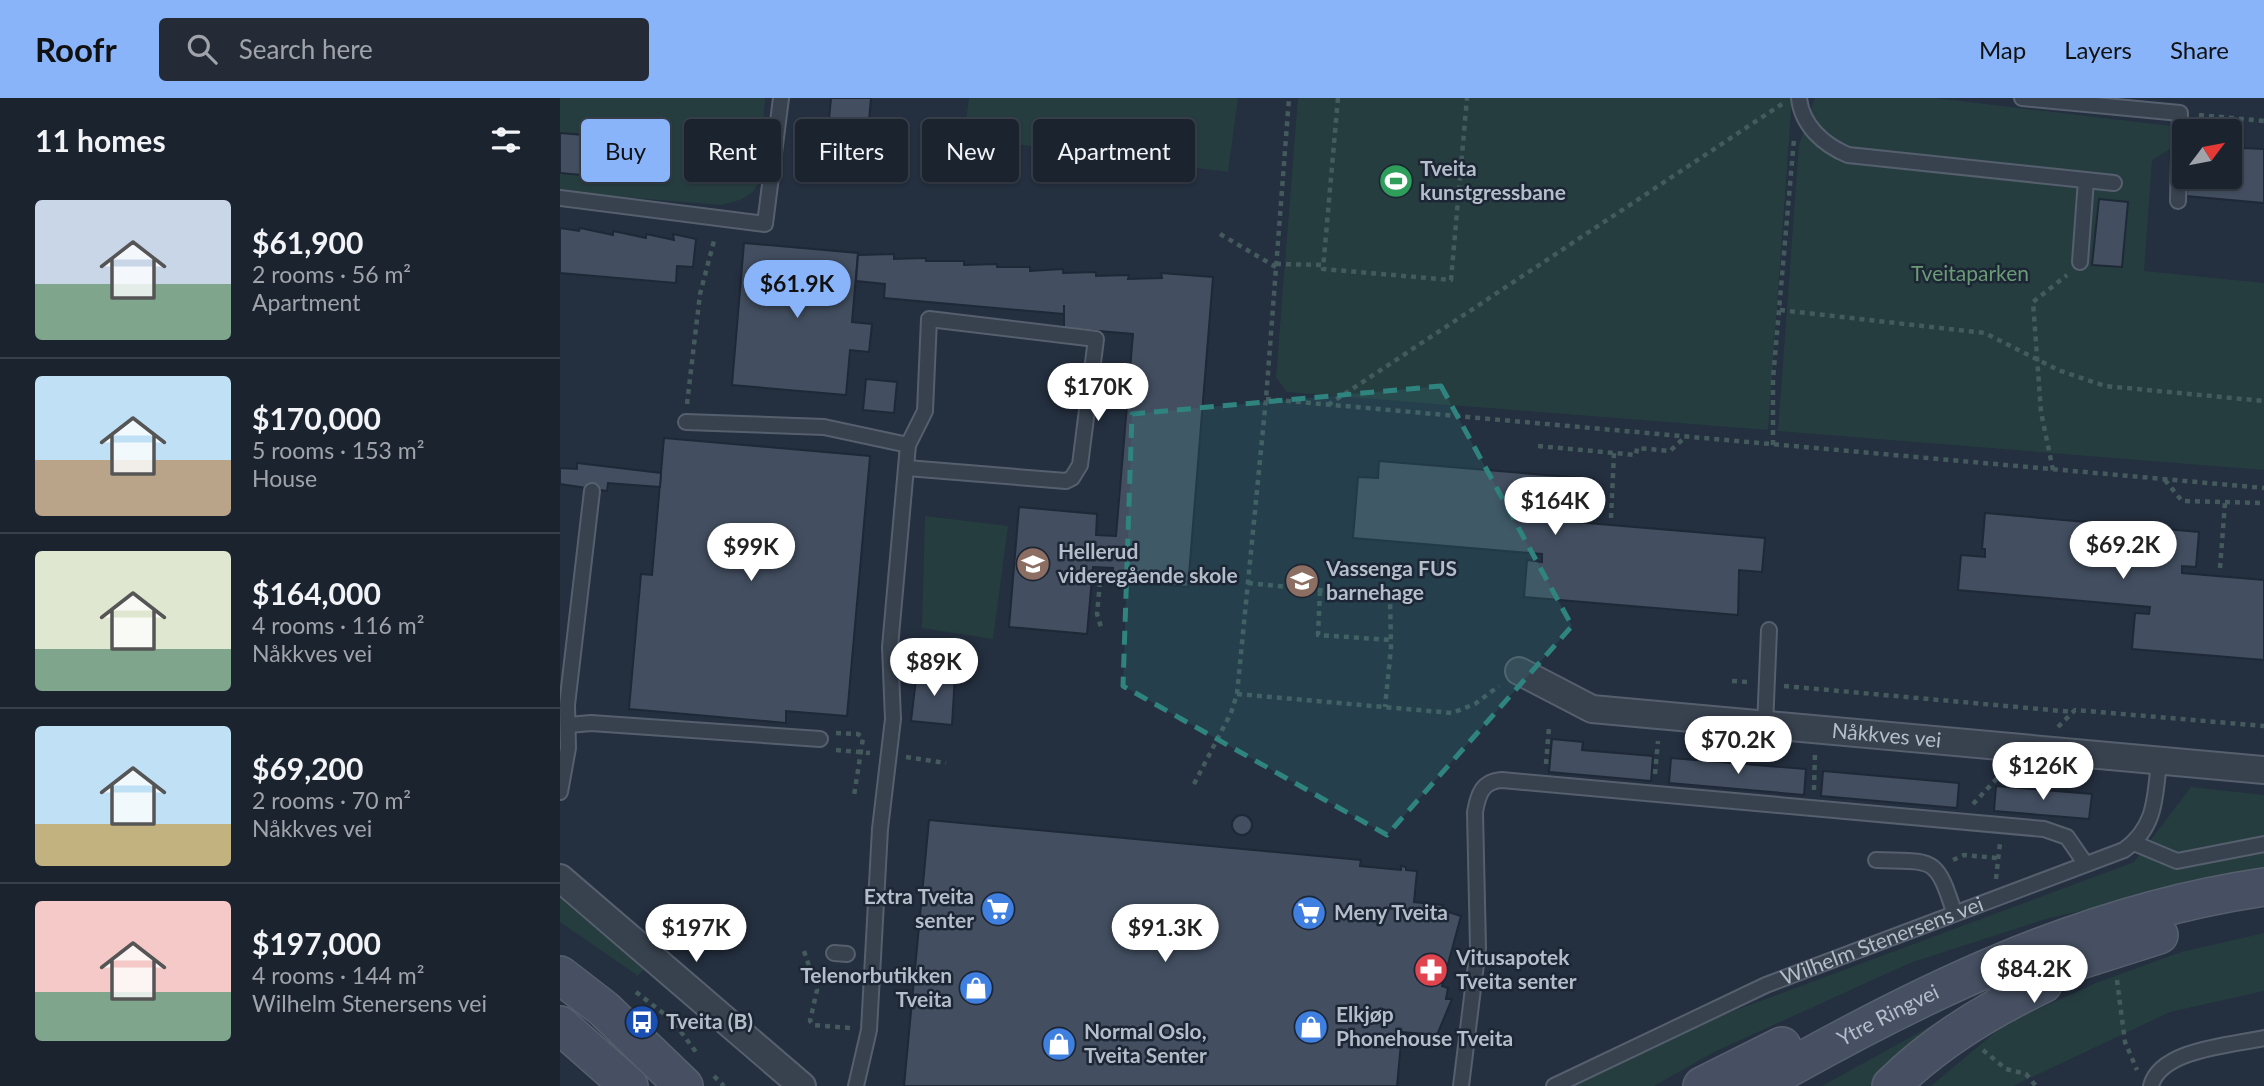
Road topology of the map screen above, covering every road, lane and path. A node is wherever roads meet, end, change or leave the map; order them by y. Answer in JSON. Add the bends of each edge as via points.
{"nodes":[{"id":1,"x":781,"y":98,"type":"edge"},
{"id":2,"x":1289,"y":98,"type":"edge"},
{"id":3,"x":1338,"y":98,"type":"edge"},
{"id":4,"x":1467,"y":98,"type":"edge"},
{"id":5,"x":1791,"y":98,"type":"edge"},
{"id":6,"x":1799,"y":98,"type":"edge"},
{"id":7,"x":2022,"y":98,"type":"edge"},
{"id":8,"x":2180,"y":113,"type":"junction"},
{"id":9,"x":1804,"y":115,"type":"junction"},
{"id":10,"x":2264,"y":121,"type":"edge"},
{"id":11,"x":2086,"y":180,"type":"junction"},
{"id":12,"x":2114,"y":183,"type":"dead end"},
{"id":13,"x":560,"y":198,"type":"edge"},
{"id":14,"x":2178,"y":201,"type":"dead end"},
{"id":15,"x":720,"y":218,"type":"junction"},
{"id":16,"x":1220,"y":234,"type":"dead end"},
{"id":17,"x":2080,"y":262,"type":"dead end"},
{"id":18,"x":1276,"y":265,"type":"junction"},
{"id":19,"x":1324,"y":265,"type":"junction"},
{"id":20,"x":2060,"y":283,"type":"dead end"},
{"id":21,"x":1780,"y":310,"type":"junction"},
{"id":22,"x":2038,"y":359,"type":"junction"},
{"id":23,"x":1266,"y":399,"type":"junction"},
{"id":24,"x":2264,"y":401,"type":"edge"},
{"id":25,"x":1327,"y":406,"type":"junction"},
{"id":26,"x":686,"y":422,"type":"joint"},
{"id":27,"x":1684,"y":437,"type":"junction"},
{"id":28,"x":908,"y":445,"type":"junction"},
{"id":29,"x":1773,"y":445,"type":"junction"},
{"id":30,"x":1538,"y":446,"type":"dead end"},
{"id":31,"x":1614,"y":453,"type":"junction"},
{"id":32,"x":907,"y":468,"type":"junction"},
{"id":33,"x":2053,"y":470,"type":"junction"},
{"id":34,"x":2164,"y":479,"type":"junction"},
{"id":35,"x":2264,"y":488,"type":"edge"},
{"id":36,"x":592,"y":491,"type":"dead end"},
{"id":37,"x":2225,"y":503,"type":"junction"},
{"id":38,"x":2264,"y":503,"type":"edge"},
{"id":39,"x":1611,"y":518,"type":"dead end"},
{"id":40,"x":2220,"y":568,"type":"dead end"},
{"id":41,"x":1101,"y":572,"type":"dead end"},
{"id":42,"x":1248,"y":583,"type":"junction"},
{"id":43,"x":1320,"y":591,"type":"junction"},
{"id":44,"x":1101,"y":627,"type":"dead end"},
{"id":45,"x":1769,"y":630,"type":"dead end"},
{"id":46,"x":1391,"y":640,"type":"junction"},
{"id":47,"x":566,"y":667,"type":"edge"},
{"id":48,"x":1519,"y":671,"type":"joint"},
{"id":49,"x":1732,"y":681,"type":"dead end"},
{"id":50,"x":1766,"y":684,"type":"junction"},
{"id":51,"x":1237,"y":694,"type":"junction"},
{"id":52,"x":1385,"y":707,"type":"junction"},
{"id":53,"x":2073,"y":712,"type":"junction"},
{"id":54,"x":569,"y":725,"type":"junction"},
{"id":55,"x":1765,"y":726,"type":"junction"},
{"id":56,"x":2264,"y":726,"type":"edge"},
{"id":57,"x":1549,"y":727,"type":"dead end"},
{"id":58,"x":820,"y":739,"type":"joint"},
{"id":59,"x":1657,"y":744,"type":"dead end"},
{"id":60,"x":2048,"y":750,"type":"junction"},
{"id":61,"x":1547,"y":751,"type":"dead end"},
{"id":62,"x":888,"y":755,"type":"junction"},
{"id":63,"x":1815,"y":758,"type":"dead end"},
{"id":64,"x":2159,"y":761,"type":"junction"},
{"id":65,"x":1656,"y":762,"type":"dead end"},
{"id":66,"x":946,"y":763,"type":"dead end"},
{"id":67,"x":2009,"y":766,"type":"dead end"},
{"id":68,"x":2264,"y":770,"type":"edge"},
{"id":69,"x":1814,"y":772,"type":"dead end"},
{"id":70,"x":1194,"y":785,"type":"dead end"},
{"id":71,"x":560,"y":792,"type":"edge"},
{"id":72,"x":853,"y":796,"type":"dead end"},
{"id":73,"x":1955,"y":822,"type":"junction"},
{"id":74,"x":2003,"y":826,"type":"junction"},
{"id":75,"x":2134,"y":843,"type":"junction"},
{"id":76,"x":2264,"y":844,"type":"edge"},
{"id":77,"x":1964,"y":855,"type":"dead end"},
{"id":78,"x":1997,"y":858,"type":"junction"},
{"id":79,"x":1877,"y":860,"type":"dead end"},
{"id":80,"x":2085,"y":863,"type":"junction"},
{"id":81,"x":560,"y":878,"type":"edge"},
{"id":82,"x":1996,"y":880,"type":"dead end"},
{"id":83,"x":2264,"y":887,"type":"edge"},
{"id":84,"x":1954,"y":912,"type":"junction"},
{"id":85,"x":2264,"y":912,"type":"edge"},
{"id":86,"x":2030,"y":949,"type":"junction"},
{"id":87,"x":804,"y":951,"type":"dead end"},
{"id":88,"x":2121,"y":962,"type":"junction"},
{"id":89,"x":560,"y":975,"type":"edge"},
{"id":90,"x":560,"y":1025,"type":"edge"},
{"id":91,"x":853,"y":1028,"type":"dead end"},
{"id":92,"x":2264,"y":1038,"type":"edge"},
{"id":93,"x":1979,"y":1045,"type":"dead end"},
{"id":94,"x":2139,"y":1075,"type":"dead end"},
{"id":95,"x":629,"y":1086,"type":"edge"},
{"id":96,"x":684,"y":1086,"type":"edge"},
{"id":97,"x":802,"y":1086,"type":"edge"},
{"id":98,"x":856,"y":1086,"type":"edge"},
{"id":99,"x":1461,"y":1086,"type":"edge"},
{"id":100,"x":1553,"y":1086,"type":"edge"},
{"id":101,"x":1702,"y":1086,"type":"edge"},
{"id":102,"x":1757,"y":1086,"type":"edge"},
{"id":103,"x":1800,"y":1086,"type":"edge"},
{"id":104,"x":1891,"y":1086,"type":"edge"},
{"id":105,"x":2036,"y":1086,"type":"edge"},
{"id":106,"x":2151,"y":1086,"type":"edge"}],
"edges":[{"from":1,"to":15,"type":"lane","via":[[765,224]]},
{"from":2,"to":18,"type":"path"},
{"from":3,"to":19,"type":"path"},
{"from":4,"to":19,"type":"path","via":[[1451,280],[1324,269]]},
{"from":5,"to":25,"type":"path"},
{"from":6,"to":9,"type":"lane"},
{"from":7,"to":8,"type":"lane"},
{"from":8,"to":10,"type":"path"},
{"from":8,"to":14,"type":"lane"},
{"from":9,"to":11,"type":"lane","via":[[1818,137],[1848,155]]},
{"from":9,"to":21,"type":"path","via":[[1794,136]]},
{"from":11,"to":12,"type":"lane"},
{"from":11,"to":17,"type":"lane"},
{"from":13,"to":15,"type":"lane"},
{"from":15,"to":26,"type":"path","via":[[701,293]]},
{"from":16,"to":18,"type":"path"},
{"from":18,"to":19,"type":"path"},
{"from":18,"to":23,"type":"path"},
{"from":20,"to":22,"type":"path","via":[[2033,302]]},
{"from":21,"to":22,"type":"path","via":[[1985,332]]},
{"from":21,"to":29,"type":"path"},
{"from":22,"to":24,"type":"path","via":[[2105,386]]},
{"from":22,"to":33,"type":"path","via":[[2041,412]]},
{"from":23,"to":25,"type":"path"},
{"from":23,"to":42,"type":"path"},
{"from":25,"to":27,"type":"path"},
{"from":26,"to":28,"type":"lane","via":[[824,427]]},
{"from":27,"to":29,"type":"path"},
{"from":27,"to":31,"type":"path","via":[[1670,451],[1637,448],[1636,455]]},
{"from":28,"to":32,"type":"lane"},
{"from":28,"to":32,"type":"lane","via":[[925,411],[929,319],[1096,339],[1080,465],[1072,478]]},
{"from":29,"to":33,"type":"path"},
{"from":30,"to":31,"type":"path"},
{"from":31,"to":39,"type":"path"},
{"from":32,"to":62,"type":"lane","via":[[890,647],[893,719]]},
{"from":33,"to":34,"type":"path"},
{"from":34,"to":35,"type":"path"},
{"from":34,"to":37,"type":"path","via":[[2182,501]]},
{"from":36,"to":47,"type":"lane"},
{"from":37,"to":38,"type":"path"},
{"from":37,"to":40,"type":"path"},
{"from":41,"to":44,"type":"path","via":[[1097,614]]},
{"from":42,"to":43,"type":"path"},
{"from":42,"to":51,"type":"path"},
{"from":43,"to":46,"type":"path","via":[[1390,597]]},
{"from":43,"to":46,"type":"path","via":[[1318,635]]},
{"from":45,"to":50,"type":"lane"},
{"from":46,"to":52,"type":"path"},
{"from":47,"to":54,"type":"lane"},
{"from":48,"to":52,"type":"path","via":[[1475,704],[1452,713]]},
{"from":48,"to":55,"type":"street","name":"Nåkkves vei","via":[[1592,709]]},
{"from":49,"to":50,"type":"path"},
{"from":50,"to":53,"type":"path"},
{"from":50,"to":55,"type":"lane"},
{"from":51,"to":52,"type":"path"},
{"from":51,"to":70,"type":"path"},
{"from":53,"to":56,"type":"path"},
{"from":53,"to":60,"type":"path","via":[[2060,722]]},
{"from":54,"to":58,"type":"lane"},
{"from":54,"to":71,"type":"lane"},
{"from":55,"to":60,"type":"street","name":"Nåkkves vei"},
{"from":57,"to":61,"type":"path"},
{"from":58,"to":72,"type":"path","via":[[826,732],[863,738]]},
{"from":59,"to":65,"type":"path"},
{"from":60,"to":64,"type":"street","name":"Nåkkves vei"},
{"from":62,"to":66,"type":"path"},
{"from":62,"to":98,"type":"lane","via":[[869,1030]]},
{"from":63,"to":69,"type":"path"},
{"from":64,"to":68,"type":"street","name":"Nåkkves vei"},
{"from":64,"to":75,"type":"lane","via":[[2155,807],[2150,823]]},
{"from":67,"to":73,"type":"path"},
{"from":73,"to":74,"type":"lane"},
{"from":73,"to":99,"type":"lane","via":[[1642,791],[1502,779],[1490,782],[1478,796],[1475,813],[1478,948]]},
{"from":74,"to":78,"type":"path"},
{"from":74,"to":80,"type":"lane","via":[[2067,837]]},
{"from":75,"to":76,"type":"lane","via":[[2177,861]]},
{"from":75,"to":80,"type":"lane","name":"Wilhelm Stenersens vei","via":[[2112,856]]},
{"from":77,"to":78,"type":"path"},
{"from":78,"to":82,"type":"path"},
{"from":79,"to":84,"type":"lane","via":[[1931,865],[1942,875]]},
{"from":80,"to":84,"type":"lane","name":"Wilhelm Stenersens vei"},
{"from":81,"to":97,"type":"street"},
{"from":83,"to":86,"type":"main road","name":"Ytre Ringvei","via":[[2118,920]]},
{"from":84,"to":100,"type":"lane","name":"Wilhelm Stenersens vei","via":[[1766,985]]},
{"from":85,"to":88,"type":"main road","name":"Ytre Ringvei"},
{"from":86,"to":101,"type":"main road","via":[[1926,980]]},
{"from":86,"to":102,"type":"main road","name":"Ytre Ringvei","via":[[1924,995]]},
{"from":87,"to":91,"type":"path","via":[[817,990],[810,1021]]},
{"from":88,"to":94,"type":"path","via":[[2125,1042]]},
{"from":88,"to":103,"type":"main road","name":"Ytre Ringvei","via":[[1975,996],[1899,1031]]},
{"from":88,"to":104,"type":"main road","via":[[2000,1004],[1931,1051]]},
{"from":89,"to":96,"type":"main road","via":[[604,1009]]},
{"from":90,"to":95,"type":"main road"},
{"from":92,"to":106,"type":"lane","via":[[2183,1055],[2160,1070]]},
{"from":93,"to":105,"type":"path","via":[[2006,1069],[2026,1074]]}]}
